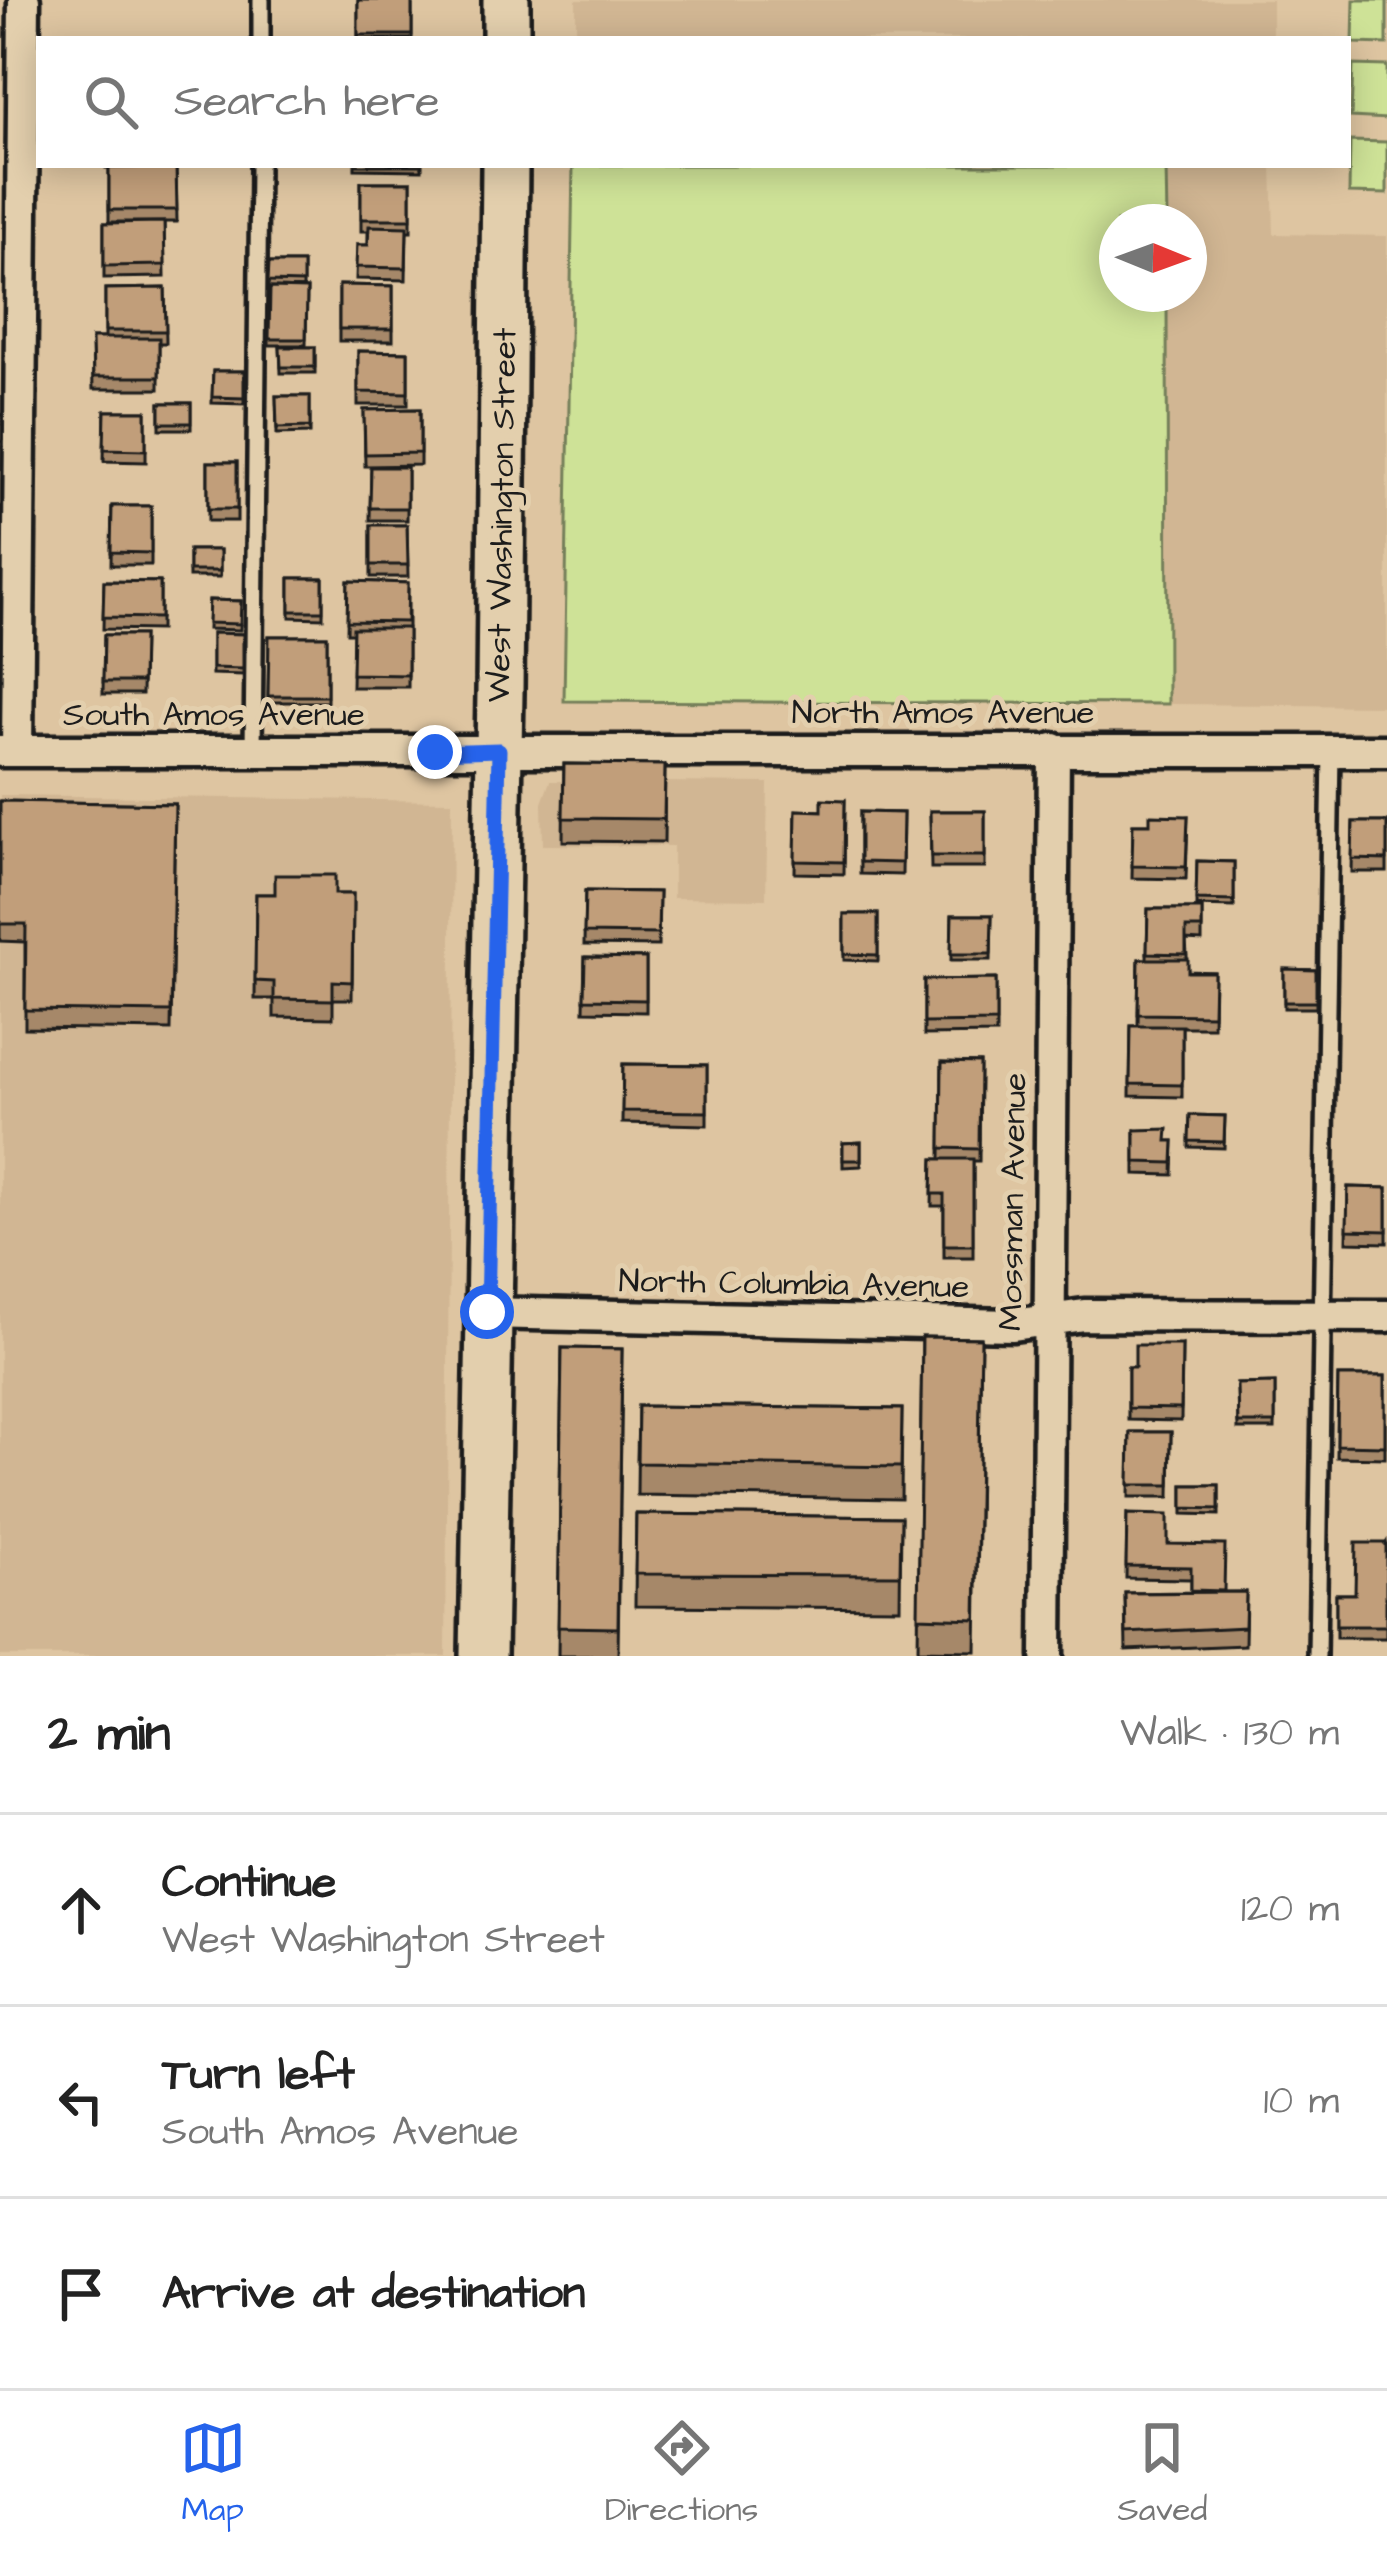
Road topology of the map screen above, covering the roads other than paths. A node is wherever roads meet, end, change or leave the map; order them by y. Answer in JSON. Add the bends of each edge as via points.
{"nodes":[{"id":1,"x":24,"y":0,"type":"edge"},
{"id":2,"x":261,"y":0,"type":"edge"},
{"id":3,"x":506,"y":0,"type":"edge"},
{"id":4,"x":261,"y":36,"type":"edge"},
{"id":5,"x":506,"y":36,"type":"edge"},
{"id":6,"x":259,"y":168,"type":"edge"},
{"id":7,"x":505,"y":168,"type":"edge"},
{"id":8,"x":1054,"y":749,"type":"junction"},
{"id":9,"x":499,"y":750,"type":"junction"},
{"id":10,"x":9,"y":751,"type":"edge"},
{"id":11,"x":253,"y":751,"type":"junction"},
{"id":12,"x":1331,"y":751,"type":"junction"},
{"id":13,"x":1387,"y":751,"type":"edge"},
{"id":14,"x":487,"y":1312,"type":"junction"},
{"id":15,"x":1325,"y":1315,"type":"junction"},
{"id":16,"x":1387,"y":1316,"type":"edge"},
{"id":17,"x":1048,"y":1318,"type":"junction"},
{"id":18,"x":482,"y":1656,"type":"edge"},
{"id":19,"x":1048,"y":1656,"type":"edge"},
{"id":20,"x":1317,"y":1656,"type":"edge"}],
"edges":[{"from":1,"to":10,"type":"street"},
{"from":2,"to":4,"type":"lane"},
{"from":3,"to":5,"type":"street"},
{"from":6,"to":11,"type":"lane"},
{"from":7,"to":9,"type":"street","name":"West Washington Street"},
{"from":8,"to":9,"type":"street","name":"North Amos Avenue"},
{"from":8,"to":12,"type":"street","name":"North Amos Avenue"},
{"from":8,"to":17,"type":"street","name":"Mossman Avenue"},
{"from":9,"to":11,"type":"street","name":"South Amos Avenue"},
{"from":9,"to":14,"type":"street","name":"West Washington Street"},
{"from":10,"to":11,"type":"street","name":"South Amos Avenue"},
{"from":12,"to":13,"type":"street","name":"North Amos Avenue"},
{"from":12,"to":15,"type":"lane"},
{"from":14,"to":17,"type":"street","name":"North Columbia Avenue","via":[[1008,1325]]},
{"from":14,"to":18,"type":"street","name":"West Washington Street"},
{"from":15,"to":16,"type":"street","name":"North Columbia Avenue"},
{"from":15,"to":17,"type":"street","name":"North Columbia Avenue"},
{"from":15,"to":20,"type":"lane"},
{"from":17,"to":19,"type":"street","name":"Mossman Avenue"}]}
